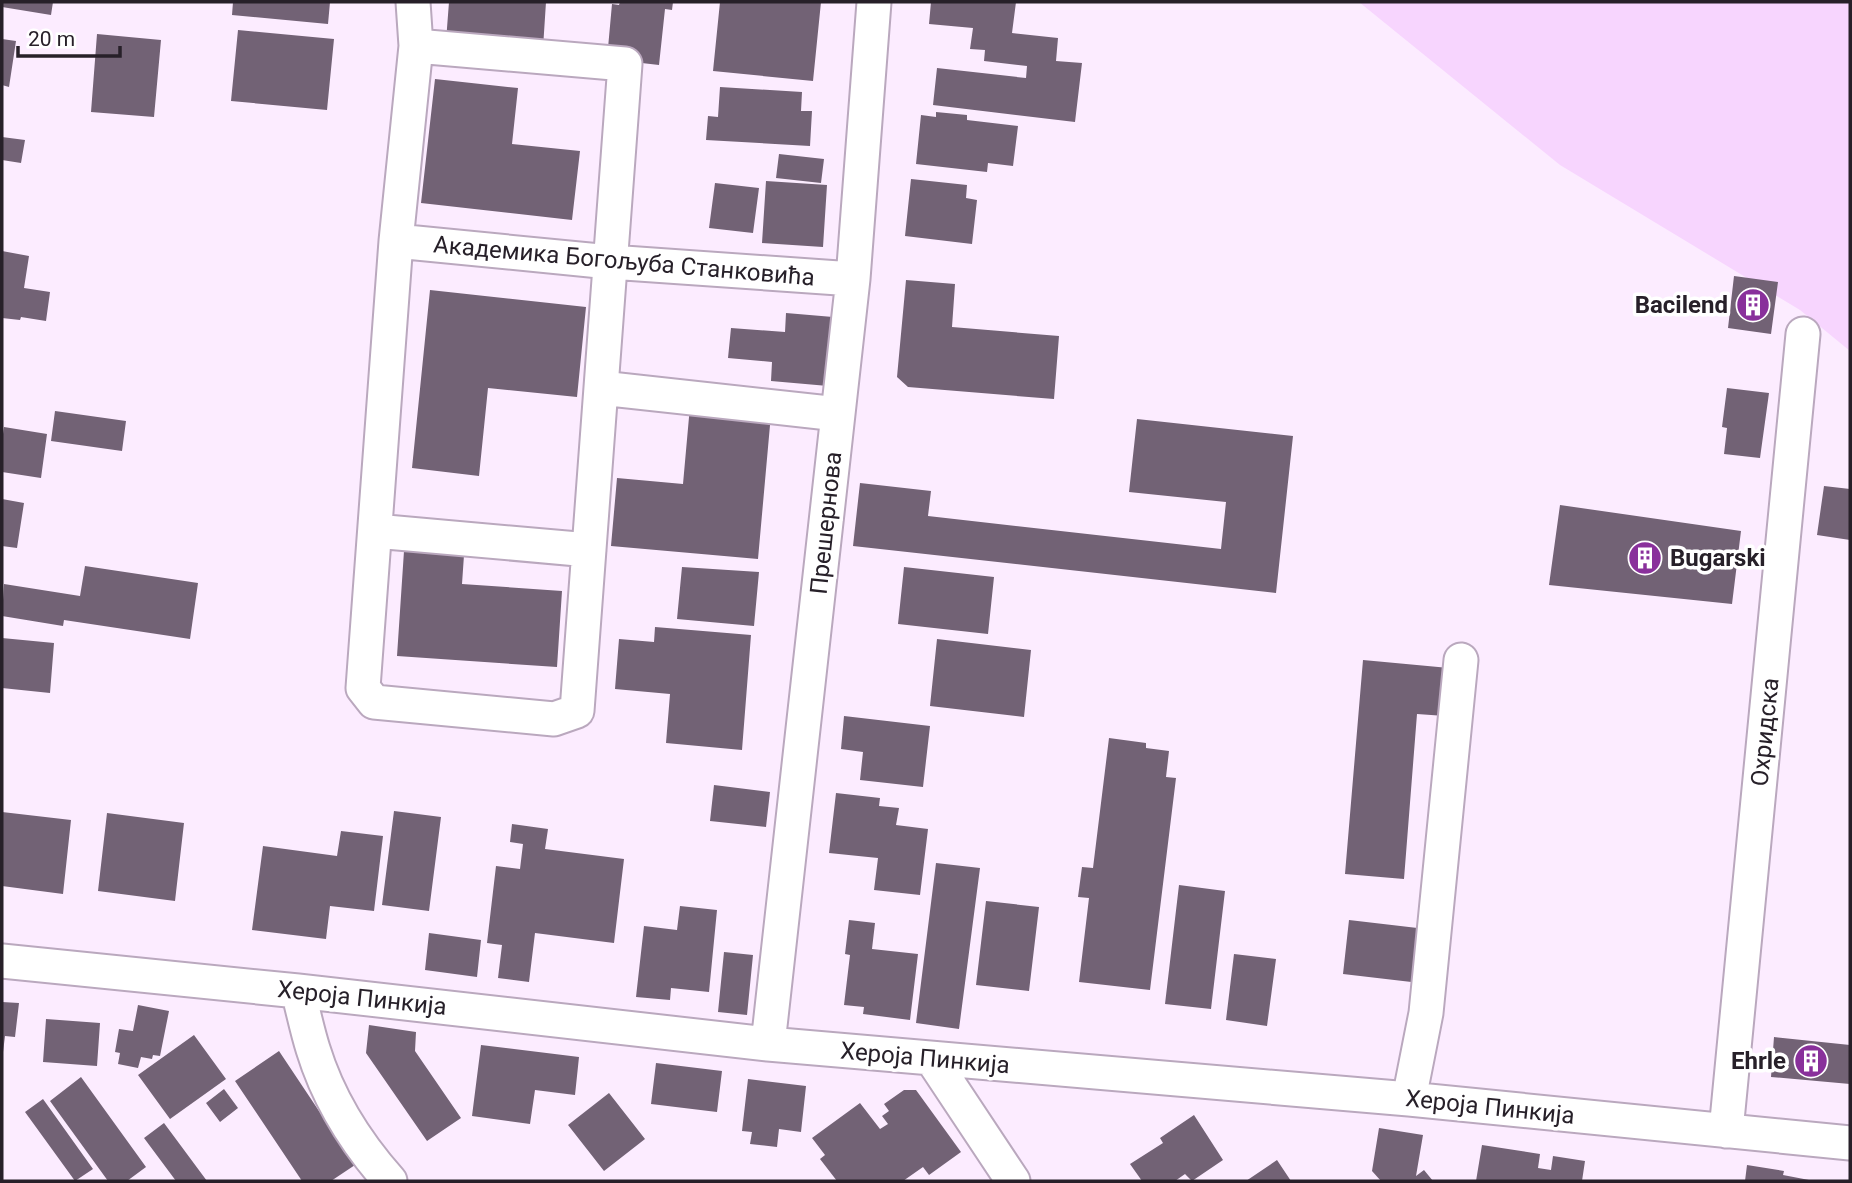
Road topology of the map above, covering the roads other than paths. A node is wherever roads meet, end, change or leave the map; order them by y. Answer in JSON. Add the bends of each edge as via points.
{"nodes":[{"id":1,"x":413,"y":2,"type":"edge"},
{"id":2,"x":874,"y":2,"type":"edge"},
{"id":3,"x":415,"y":46,"type":"junction"},
{"id":4,"x":396,"y":241,"type":"junction"},
{"id":5,"x":610,"y":262,"type":"junction"},
{"id":6,"x":853,"y":279,"type":"junction"},
{"id":7,"x":1803,"y":334,"type":"dead end"},
{"id":8,"x":601,"y":387,"type":"junction"},
{"id":9,"x":838,"y":414,"type":"junction"},
{"id":10,"x":375,"y":531,"type":"junction"},
{"id":11,"x":589,"y":550,"type":"junction"},
{"id":12,"x":1461,"y":660,"type":"dead end"},
{"id":13,"x":2,"y":961,"type":"edge"},
{"id":14,"x":298,"y":991,"type":"junction"},
{"id":15,"x":768,"y":1044,"type":"junction"},
{"id":16,"x":932,"y":1059,"type":"junction"},
{"id":17,"x":1409,"y":1099,"type":"junction"},
{"id":18,"x":1726,"y":1130,"type":"junction"},
{"id":19,"x":1850,"y":1143,"type":"edge"},
{"id":20,"x":390,"y":1181,"type":"edge"},
{"id":21,"x":1013,"y":1181,"type":"edge"}],
"edges":[{"from":1,"to":3,"type":"street"},
{"from":2,"to":6,"type":"street","name":"Прешернова"},
{"from":3,"to":4,"type":"street"},
{"from":3,"to":5,"type":"street","via":[[625,64]]},
{"from":4,"to":5,"type":"street","name":"Академика Богољуба Станковића"},
{"from":4,"to":10,"type":"street"},
{"from":5,"to":6,"type":"street","name":"Академика Богољуба Станковића"},
{"from":5,"to":8,"type":"street"},
{"from":6,"to":9,"type":"street","name":"Прешернова"},
{"from":7,"to":18,"type":"street","name":"Охридска"},
{"from":8,"to":9,"type":"street"},
{"from":8,"to":11,"type":"street"},
{"from":9,"to":15,"type":"street","name":"Прешернова"},
{"from":10,"to":11,"type":"street"},
{"from":10,"to":11,"type":"street","via":[[363,688],[374,702],[554,719],[577,711]]},
{"from":12,"to":17,"type":"street","via":[[1426,1013]]},
{"from":13,"to":14,"type":"street","name":"Хероја Пинкија"},
{"from":14,"to":15,"type":"street","name":"Хероја Пинкија"},
{"from":14,"to":20,"type":"street","via":[[325,1082],[362,1146]]},
{"from":15,"to":16,"type":"street","name":"Хероја Пинкија"},
{"from":16,"to":17,"type":"street","name":"Хероја Пинкија"},
{"from":16,"to":21,"type":"street"},
{"from":17,"to":18,"type":"street","name":"Хероја Пинкија"},
{"from":18,"to":19,"type":"street","name":"Хероја Пинкија"}]}
